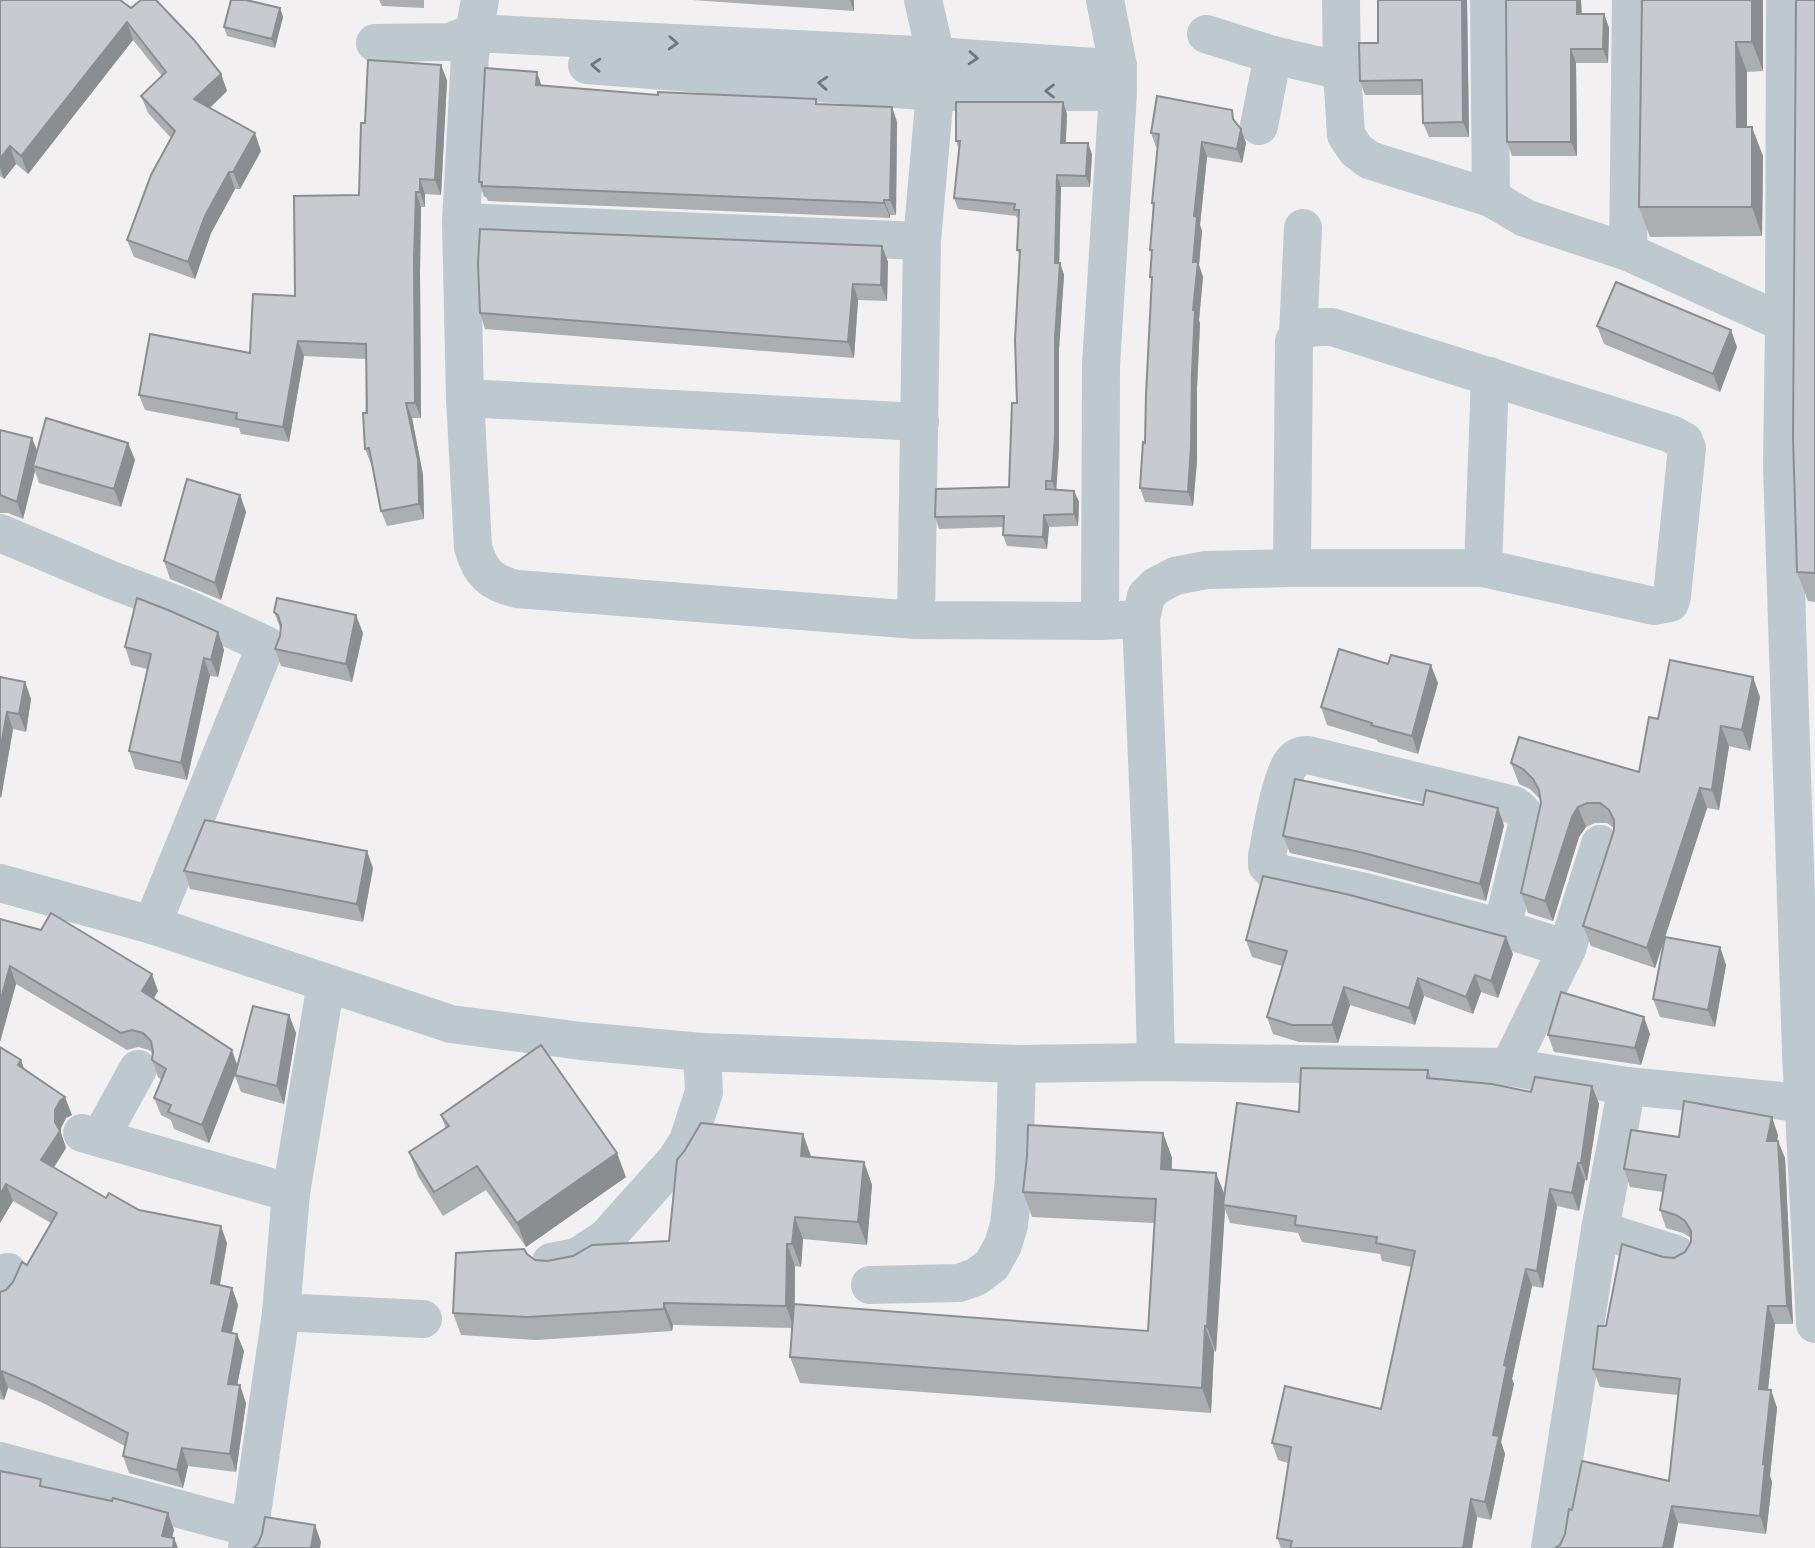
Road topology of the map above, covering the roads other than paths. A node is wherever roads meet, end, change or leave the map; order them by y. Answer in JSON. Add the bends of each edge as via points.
{"nodes":[{"id":1,"x":923,"y":0,"type":"edge"},
{"id":2,"x":1105,"y":0,"type":"edge"},
{"id":3,"x":1341,"y":0,"type":"edge"},
{"id":4,"x":1489,"y":0,"type":"edge"},
{"id":5,"x":1631,"y":0,"type":"edge"},
{"id":6,"x":1785,"y":0,"type":"edge"},
{"id":7,"x":468,"y":32,"type":"edge"},
{"id":8,"x":1206,"y":34,"type":"dead end"},
{"id":9,"x":374,"y":43,"type":"dead end"},
{"id":10,"x":1273,"y":55,"type":"junction"},
{"id":11,"x":1342,"y":71,"type":"junction"},
{"id":12,"x":936,"y":74,"type":"junction"},
{"id":13,"x":1118,"y":79,"type":"junction"},
{"id":14,"x":1259,"y":126,"type":"dead end"},
{"id":15,"x":1491,"y":198,"type":"junction"},
{"id":16,"x":461,"y":222,"type":"junction"},
{"id":17,"x":1303,"y":229,"type":"dead end"},
{"id":18,"x":922,"y":241,"type":"junction"},
{"id":19,"x":1628,"y":252,"type":"junction"},
{"id":20,"x":1784,"y":323,"type":"junction"},
{"id":21,"x":1298,"y":335,"type":"junction"},
{"id":22,"x":1490,"y":376,"type":"junction"},
{"id":23,"x":465,"y":398,"type":"junction"},
{"id":24,"x":920,"y":422,"type":"junction"},
{"id":25,"x":0,"y":533,"type":"edge"},
{"id":26,"x":1292,"y":568,"type":"junction"},
{"id":27,"x":1483,"y":568,"type":"junction"},
{"id":28,"x":1141,"y":619,"type":"junction"},
{"id":29,"x":916,"y":620,"type":"junction"},
{"id":30,"x":1100,"y":621,"type":"junction"},
{"id":31,"x":1600,"y":844,"type":"dead end"},
{"id":32,"x":0,"y":883,"type":"edge"},
{"id":33,"x":152,"y":925,"type":"junction"},
{"id":34,"x":1502,"y":928,"type":"junction"},
{"id":35,"x":1567,"y":949,"type":"junction"},
{"id":36,"x":326,"y":983,"type":"junction"},
{"id":37,"x":702,"y":1052,"type":"junction"},
{"id":38,"x":1156,"y":1062,"type":"junction"},
{"id":39,"x":1017,"y":1063,"type":"junction"},
{"id":40,"x":1509,"y":1067,"type":"junction"},
{"id":41,"x":138,"y":1069,"type":"dead end"},
{"id":42,"x":1627,"y":1086,"type":"junction"},
{"id":43,"x":1809,"y":1105,"type":"edge"},
{"id":44,"x":291,"y":1193,"type":"junction"},
{"id":45,"x":1600,"y":1230,"type":"junction"},
{"id":46,"x":1676,"y":1254,"type":"edge"},
{"id":47,"x":551,"y":1262,"type":"edge"},
{"id":48,"x":870,"y":1285,"type":"dead end"},
{"id":49,"x":281,"y":1313,"type":"junction"},
{"id":50,"x":423,"y":1319,"type":"dead end"},
{"id":51,"x":1815,"y":1324,"type":"edge"},
{"id":52,"x":0,"y":1461,"type":"edge"},
{"id":53,"x":248,"y":1538,"type":"edge"},
{"id":54,"x":1550,"y":1548,"type":"edge"}],
"edges":[{"from":1,"to":12,"type":"street"},
{"from":2,"to":13,"type":"street"},
{"from":3,"to":11,"type":"street"},
{"from":4,"to":15,"type":"street"},
{"from":5,"to":19,"type":"street"},
{"from":6,"to":20,"type":"street"},
{"from":7,"to":9,"type":"street"},
{"from":7,"to":12,"type":"street","via":[[634,55]]},
{"from":7,"to":16,"type":"street"},
{"from":8,"to":10,"type":"street"},
{"from":10,"to":11,"type":"street"},
{"from":10,"to":14,"type":"street"},
{"from":11,"to":15,"type":"street","via":[[1346,135],[1356,150],[1369,160]]},
{"from":12,"to":13,"type":"street","via":[[1095,67]]},
{"from":12,"to":18,"type":"street"},
{"from":13,"to":30,"type":"street","via":[[1101,365]]},
{"from":15,"to":19,"type":"street","via":[[1525,218]]},
{"from":16,"to":18,"type":"street"},
{"from":16,"to":23,"type":"street"},
{"from":17,"to":21,"type":"street"},
{"from":18,"to":24,"type":"street"},
{"from":19,"to":20,"type":"street"},
{"from":20,"to":43,"type":"street","via":[[1782,467]]},
{"from":21,"to":22,"type":"street","via":[[1308,327],[1332,327]]},
{"from":21,"to":26,"type":"street","via":[[1294,341]]},
{"from":22,"to":27,"type":"street"},
{"from":22,"to":27,"type":"street","via":[[1671,434],[1687,448],[1672,596],[1667,605],[1654,606]]},
{"from":23,"to":24,"type":"street"},
{"from":23,"to":29,"type":"street","via":[[472,547],[485,575],[501,585]]},
{"from":24,"to":29,"type":"street"},
{"from":25,"to":33,"type":"street","via":[[266,645]]},
{"from":26,"to":27,"type":"street"},
{"from":26,"to":28,"type":"street","via":[[1206,570],[1175,576],[1146,596]]},
{"from":28,"to":30,"type":"street"},
{"from":28,"to":38,"type":"street"},
{"from":29,"to":30,"type":"street"},
{"from":31,"to":35,"type":"street"},
{"from":32,"to":33,"type":"street"},
{"from":33,"to":36,"type":"street"},
{"from":34,"to":34,"type":"street","via":[[1274,872],[1266,865],[1266,856],[1285,774],[1293,760],[1308,755],[1521,810],[1527,825]]},
{"from":34,"to":35,"type":"street"},
{"from":35,"to":40,"type":"street"},
{"from":36,"to":37,"type":"street","via":[[451,1024]]},
{"from":36,"to":44,"type":"street"},
{"from":37,"to":39,"type":"street"},
{"from":37,"to":47,"type":"street","via":[[704,1092],[688,1141],[675,1161],[606,1238],[577,1257]]},
{"from":38,"to":39,"type":"street"},
{"from":38,"to":40,"type":"street"},
{"from":39,"to":48,"type":"street","via":[[1009,1226],[992,1265],[959,1283]]},
{"from":40,"to":42,"type":"street"},
{"from":41,"to":44,"type":"street","via":[[91,1135]]},
{"from":42,"to":43,"type":"street"},
{"from":42,"to":45,"type":"street"},
{"from":43,"to":51,"type":"street"},
{"from":44,"to":49,"type":"street"},
{"from":45,"to":46,"type":"street"},
{"from":45,"to":54,"type":"street"},
{"from":49,"to":50,"type":"street"},
{"from":49,"to":53,"type":"street"},
{"from":52,"to":53,"type":"street"}]}
